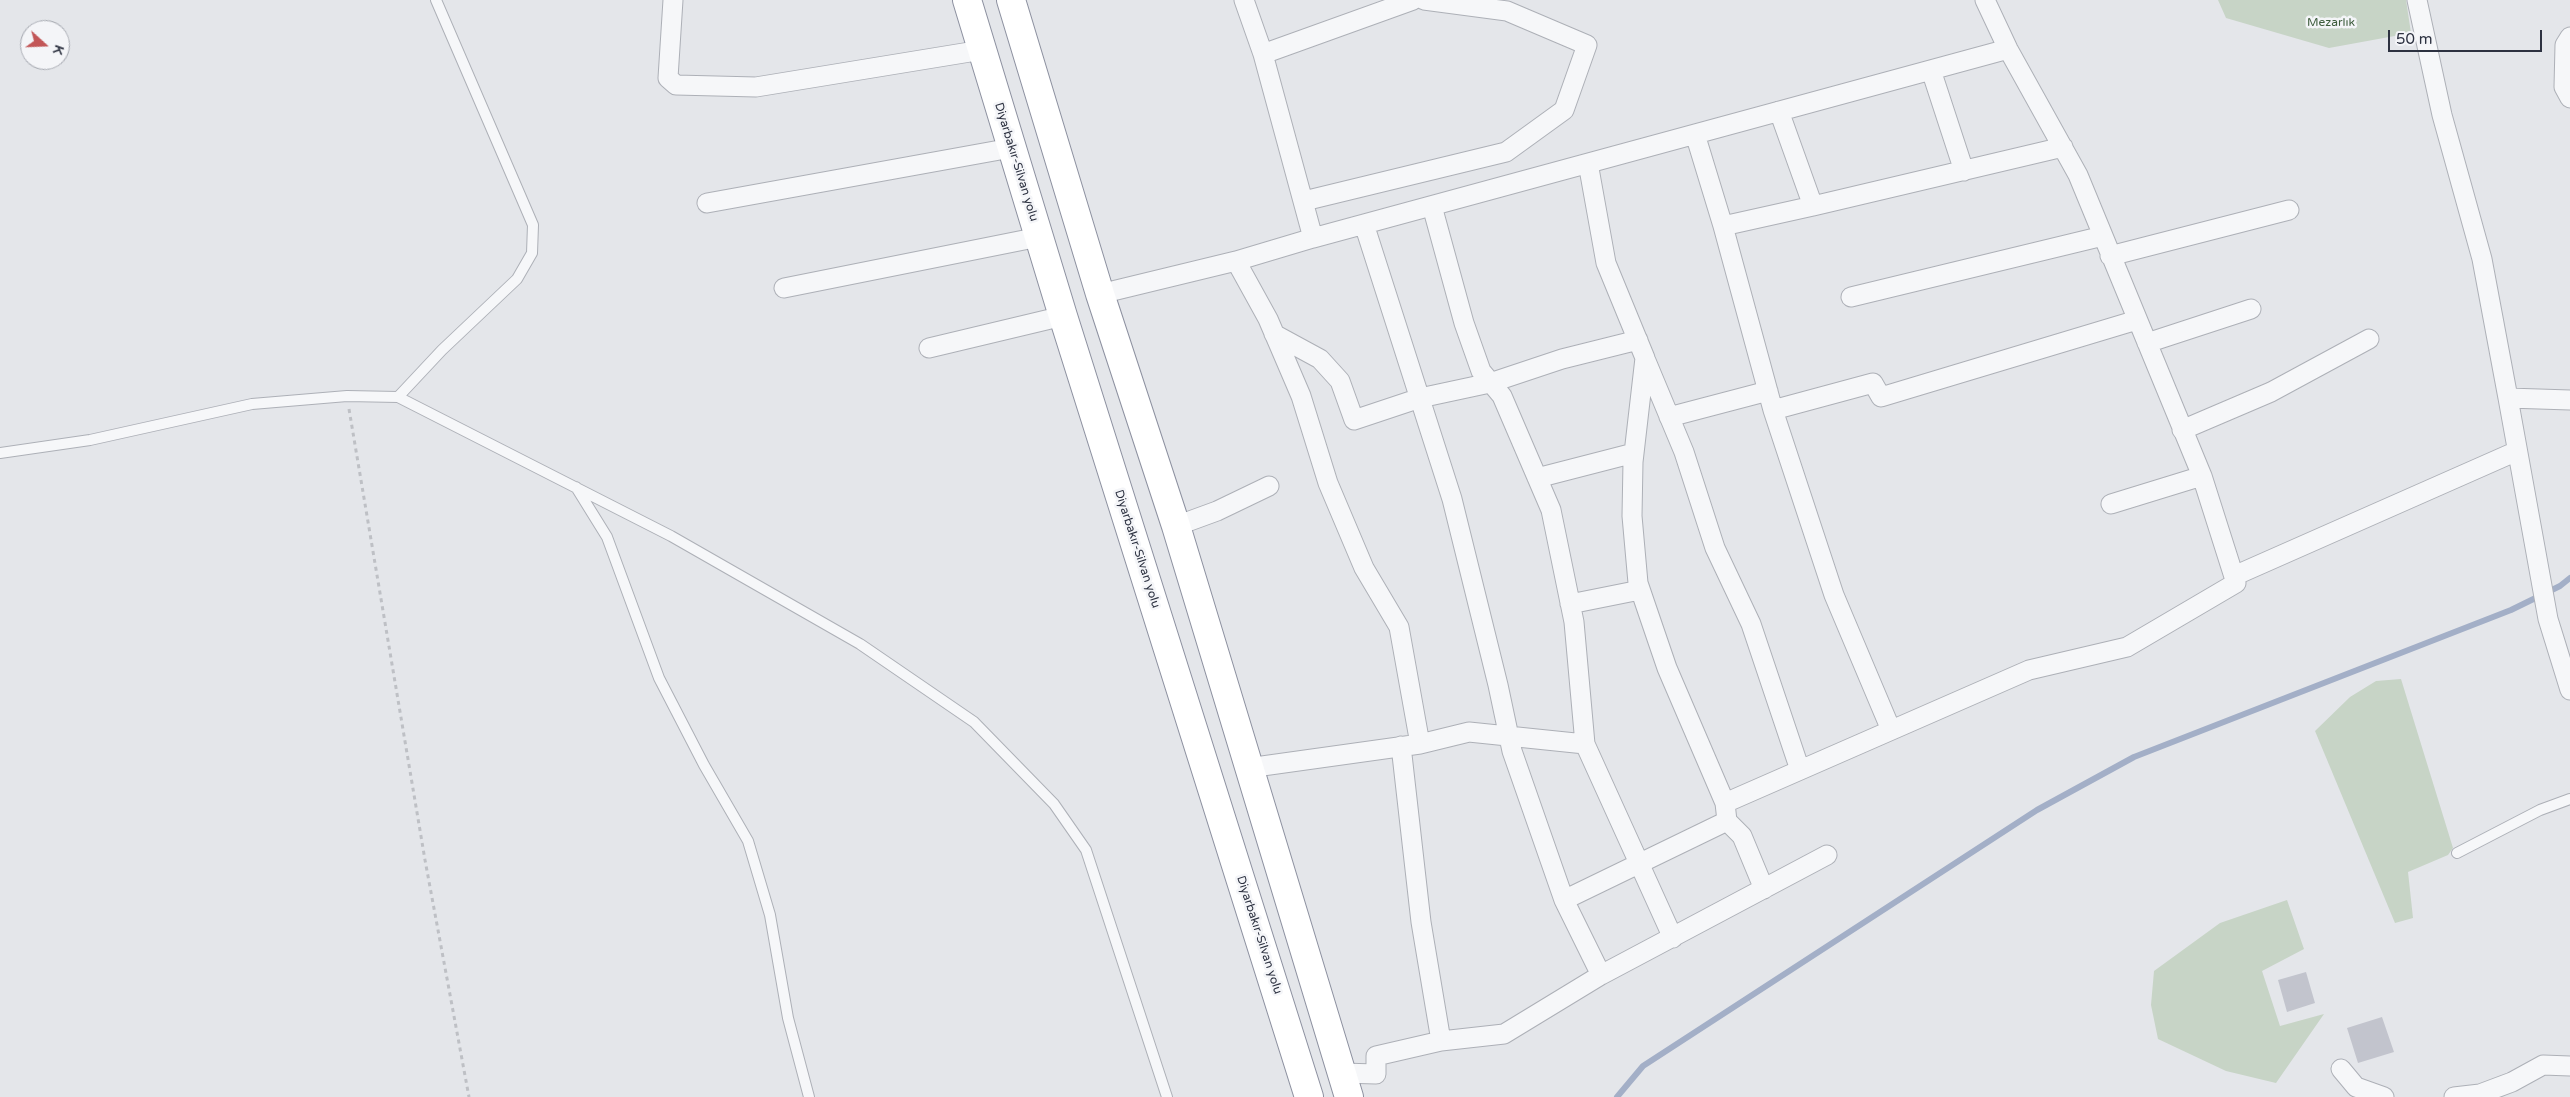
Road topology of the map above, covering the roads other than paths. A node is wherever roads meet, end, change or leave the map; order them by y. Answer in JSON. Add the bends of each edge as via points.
{"nodes":[{"id":1,"x":436,"y":0,"type":"edge"},
{"id":2,"x":673,"y":0,"type":"edge"},
{"id":3,"x":967,"y":0,"type":"edge"},
{"id":4,"x":1011,"y":0,"type":"edge"},
{"id":5,"x":1244,"y":0,"type":"edge"},
{"id":6,"x":1413,"y":0,"type":"edge"},
{"id":7,"x":1424,"y":0,"type":"edge"},
{"id":8,"x":1985,"y":0,"type":"edge"},
{"id":9,"x":2417,"y":0,"type":"edge"},
{"id":10,"x":2570,"y":37,"type":"edge"},
{"id":11,"x":2008,"y":49,"type":"junction"},
{"id":12,"x":982,"y":50,"type":"junction"},
{"id":13,"x":1264,"y":54,"type":"junction"},
{"id":14,"x":1931,"y":70,"type":"junction"},
{"id":15,"x":2570,"y":98,"type":"edge"},
{"id":16,"x":1779,"y":111,"type":"junction"},
{"id":17,"x":1695,"y":134,"type":"junction"},
{"id":18,"x":2063,"y":147,"type":"junction"},
{"id":19,"x":1011,"y":148,"type":"junction"},
{"id":20,"x":1588,"y":163,"type":"junction"},
{"id":21,"x":1964,"y":170,"type":"junction"},
{"id":22,"x":1304,"y":201,"type":"junction"},
{"id":23,"x":706,"y":203,"type":"dead end"},
{"id":24,"x":1432,"y":206,"type":"junction"},
{"id":25,"x":1812,"y":206,"type":"junction"},
{"id":26,"x":2289,"y":210,"type":"dead end"},
{"id":27,"x":1364,"y":224,"type":"junction"},
{"id":28,"x":1723,"y":226,"type":"junction"},
{"id":29,"x":2103,"y":236,"type":"junction"},
{"id":30,"x":1039,"y":237,"type":"junction"},
{"id":31,"x":1314,"y":238,"type":"junction"},
{"id":32,"x":2110,"y":256,"type":"junction"},
{"id":33,"x":1236,"y":261,"type":"junction"},
{"id":34,"x":784,"y":288,"type":"dead end"},
{"id":35,"x":1100,"y":294,"type":"junction"},
{"id":36,"x":1851,"y":297,"type":"dead end"},
{"id":37,"x":2251,"y":309,"type":"dead end"},
{"id":38,"x":1063,"y":316,"type":"junction"},
{"id":39,"x":2138,"y":320,"type":"junction"},
{"id":40,"x":1274,"y":334,"type":"junction"},
{"id":41,"x":2369,"y":339,"type":"dead end"},
{"id":42,"x":2147,"y":343,"type":"junction"},
{"id":43,"x":929,"y":348,"type":"dead end"},
{"id":44,"x":1641,"y":349,"type":"junction"},
{"id":45,"x":1490,"y":383,"type":"junction"},
{"id":46,"x":1768,"y":391,"type":"junction"},
{"id":47,"x":398,"y":397,"type":"junction"},
{"id":48,"x":1420,"y":398,"type":"junction"},
{"id":49,"x":2508,"y":398,"type":"junction"},
{"id":50,"x":2570,"y":400,"type":"edge"},
{"id":51,"x":1773,"y":410,"type":"junction"},
{"id":52,"x":1669,"y":416,"type":"junction"},
{"id":53,"x":2182,"y":430,"type":"junction"},
{"id":54,"x":2517,"y":451,"type":"junction"},
{"id":55,"x":0,"y":453,"type":"edge"},
{"id":56,"x":1634,"y":453,"type":"junction"},
{"id":57,"x":2202,"y":476,"type":"junction"},
{"id":58,"x":1537,"y":478,"type":"junction"},
{"id":59,"x":576,"y":486,"type":"junction"},
{"id":60,"x":1269,"y":486,"type":"dead end"},
{"id":61,"x":2111,"y":504,"type":"dead end"},
{"id":62,"x":1176,"y":526,"type":"junction"},
{"id":63,"x":2234,"y":576,"type":"junction"},
{"id":64,"x":1640,"y":590,"type":"junction"},
{"id":65,"x":1570,"y":604,"type":"junction"},
{"id":66,"x":2570,"y":690,"type":"edge"},
{"id":67,"x":1891,"y":730,"type":"junction"},
{"id":68,"x":1508,"y":736,"type":"junction"},
{"id":69,"x":1420,"y":744,"type":"junction"},
{"id":70,"x":1585,"y":744,"type":"junction"},
{"id":71,"x":1401,"y":746,"type":"junction"},
{"id":72,"x":1248,"y":768,"type":"junction"},
{"id":73,"x":1800,"y":770,"type":"junction"},
{"id":74,"x":2570,"y":798,"type":"edge"},
{"id":75,"x":1726,"y":812,"type":"junction"},
{"id":76,"x":2457,"y":853,"type":"dead end"},
{"id":77,"x":1827,"y":856,"type":"dead end"},
{"id":78,"x":1640,"y":864,"type":"junction"},
{"id":79,"x":1764,"y":889,"type":"junction"},
{"id":80,"x":1564,"y":900,"type":"junction"},
{"id":81,"x":1673,"y":938,"type":"junction"},
{"id":82,"x":1601,"y":975,"type":"junction"},
{"id":83,"x":1441,"y":1041,"type":"junction"},
{"id":84,"x":2570,"y":1066,"type":"edge"},
{"id":85,"x":2341,"y":1069,"type":"dead end"},
{"id":86,"x":1345,"y":1085,"type":"edge"},
{"id":87,"x":809,"y":1097,"type":"edge"},
{"id":88,"x":1167,"y":1097,"type":"edge"},
{"id":89,"x":1309,"y":1097,"type":"edge"},
{"id":90,"x":2384,"y":1097,"type":"edge"},
{"id":91,"x":2454,"y":1097,"type":"edge"}],
"edges":[{"from":1,"to":47,"type":"lane","via":[[533,225],[532,253],[517,279]]},
{"from":2,"to":12,"type":"street","via":[[668,78],[676,85],[756,87]]},
{"from":3,"to":12,"type":"highway","name":"Diyarbakır-Silvan yolu"},
{"from":4,"to":35,"type":"highway"},
{"from":5,"to":13,"type":"street"},
{"from":6,"to":13,"type":"street"},
{"from":7,"to":22,"type":"street","via":[[1507,11],[1587,44],[1564,110],[1506,152]]},
{"from":8,"to":11,"type":"street"},
{"from":9,"to":49,"type":"street","via":[[2442,115],[2482,259]]},
{"from":10,"to":15,"type":"street","via":[[2565,45],[2564,87]]},
{"from":11,"to":14,"type":"street"},
{"from":11,"to":18,"type":"street"},
{"from":12,"to":19,"type":"highway","name":"Diyarbakır-Silvan yolu"},
{"from":13,"to":22,"type":"street"},
{"from":14,"to":16,"type":"street"},
{"from":14,"to":21,"type":"street"},
{"from":16,"to":17,"type":"street"},
{"from":16,"to":25,"type":"street"},
{"from":17,"to":20,"type":"street"},
{"from":17,"to":28,"type":"street"},
{"from":18,"to":21,"type":"street"},
{"from":18,"to":29,"type":"street"},
{"from":19,"to":23,"type":"street"},
{"from":19,"to":30,"type":"highway","name":"Diyarbakır-Silvan yolu"},
{"from":20,"to":24,"type":"street"},
{"from":20,"to":44,"type":"street","via":[[1606,263]]},
{"from":21,"to":25,"type":"street"},
{"from":22,"to":31,"type":"street"},
{"from":24,"to":27,"type":"street"},
{"from":24,"to":45,"type":"street","via":[[1480,372]]},
{"from":25,"to":28,"type":"street"},
{"from":26,"to":32,"type":"street"},
{"from":27,"to":31,"type":"street"},
{"from":27,"to":48,"type":"street"},
{"from":28,"to":46,"type":"street"},
{"from":29,"to":32,"type":"street"},
{"from":29,"to":36,"type":"street"},
{"from":30,"to":34,"type":"street"},
{"from":30,"to":38,"type":"highway","name":"Diyarbakır-Silvan yolu"},
{"from":31,"to":33,"type":"street"},
{"from":32,"to":39,"type":"street"},
{"from":33,"to":35,"type":"street"},
{"from":33,"to":40,"type":"street"},
{"from":35,"to":62,"type":"highway"},
{"from":37,"to":42,"type":"street"},
{"from":38,"to":43,"type":"street"},
{"from":38,"to":89,"type":"highway","name":"Diyarbakır-Silvan yolu"},
{"from":39,"to":42,"type":"street"},
{"from":39,"to":51,"type":"street","via":[[1881,397],[1873,383]]},
{"from":40,"to":48,"type":"street","via":[[1320,359],[1340,381],[1354,420]]},
{"from":40,"to":69,"type":"street","via":[[1301,396],[1328,483],[1364,568],[1399,627]]},
{"from":41,"to":53,"type":"street","via":[[2271,392]]},
{"from":42,"to":53,"type":"street"},
{"from":44,"to":45,"type":"street","via":[[1562,359]]},
{"from":44,"to":52,"type":"street"},
{"from":44,"to":56,"type":"street"},
{"from":45,"to":48,"type":"street"},
{"from":45,"to":58,"type":"street","via":[[1502,396]]},
{"from":46,"to":51,"type":"street"},
{"from":46,"to":52,"type":"street"},
{"from":47,"to":55,"type":"lane","via":[[347,396],[252,404],[90,440]]},
{"from":47,"to":59,"type":"lane"},
{"from":48,"to":68,"type":"street","via":[[1452,499]]},
{"from":49,"to":50,"type":"street"},
{"from":49,"to":54,"type":"street"},
{"from":51,"to":67,"type":"street","via":[[1834,596]]},
{"from":52,"to":73,"type":"street","via":[[1715,548],[1751,624]]},
{"from":53,"to":57,"type":"street"},
{"from":54,"to":63,"type":"street"},
{"from":54,"to":66,"type":"street","via":[[2546,608]]},
{"from":56,"to":58,"type":"street"},
{"from":56,"to":64,"type":"street","via":[[1632,516]]},
{"from":57,"to":61,"type":"street"},
{"from":57,"to":63,"type":"street"},
{"from":58,"to":65,"type":"street","via":[[1551,510]]},
{"from":59,"to":87,"type":"lane","via":[[607,537],[659,678],[748,841],[770,915],[788,1018]]},
{"from":59,"to":88,"type":"lane","via":[[860,644],[974,722],[1047,797],[1086,850]]},
{"from":60,"to":62,"type":"street"},
{"from":62,"to":72,"type":"highway"},
{"from":63,"to":67,"type":"street","via":[[2236,583],[2128,647],[2029,670]]},
{"from":64,"to":65,"type":"street"},
{"from":64,"to":75,"type":"street","via":[[1667,668]]},
{"from":65,"to":70,"type":"street"},
{"from":67,"to":73,"type":"street"},
{"from":68,"to":69,"type":"street","via":[[1470,732]]},
{"from":68,"to":70,"type":"street"},
{"from":68,"to":80,"type":"street"},
{"from":69,"to":71,"type":"street"},
{"from":70,"to":78,"type":"street"},
{"from":71,"to":72,"type":"street"},
{"from":71,"to":83,"type":"street","via":[[1421,922]]},
{"from":72,"to":86,"type":"highway"},
{"from":73,"to":75,"type":"street"},
{"from":74,"to":76,"type":"lane"},
{"from":75,"to":78,"type":"street"},
{"from":75,"to":79,"type":"street","via":[[1742,836]]},
{"from":77,"to":79,"type":"street"},
{"from":78,"to":80,"type":"street"},
{"from":78,"to":81,"type":"street"},
{"from":79,"to":81,"type":"street"},
{"from":80,"to":82,"type":"street"},
{"from":81,"to":82,"type":"street"},
{"from":82,"to":83,"type":"street","via":[[1504,1034]]},
{"from":83,"to":86,"type":"street","via":[[1376,1056],[1376,1074]]},
{"from":84,"to":91,"type":"street","via":[[2543,1066],[2480,1094]]},
{"from":85,"to":90,"type":"street","via":[[2356,1087]]}]}
